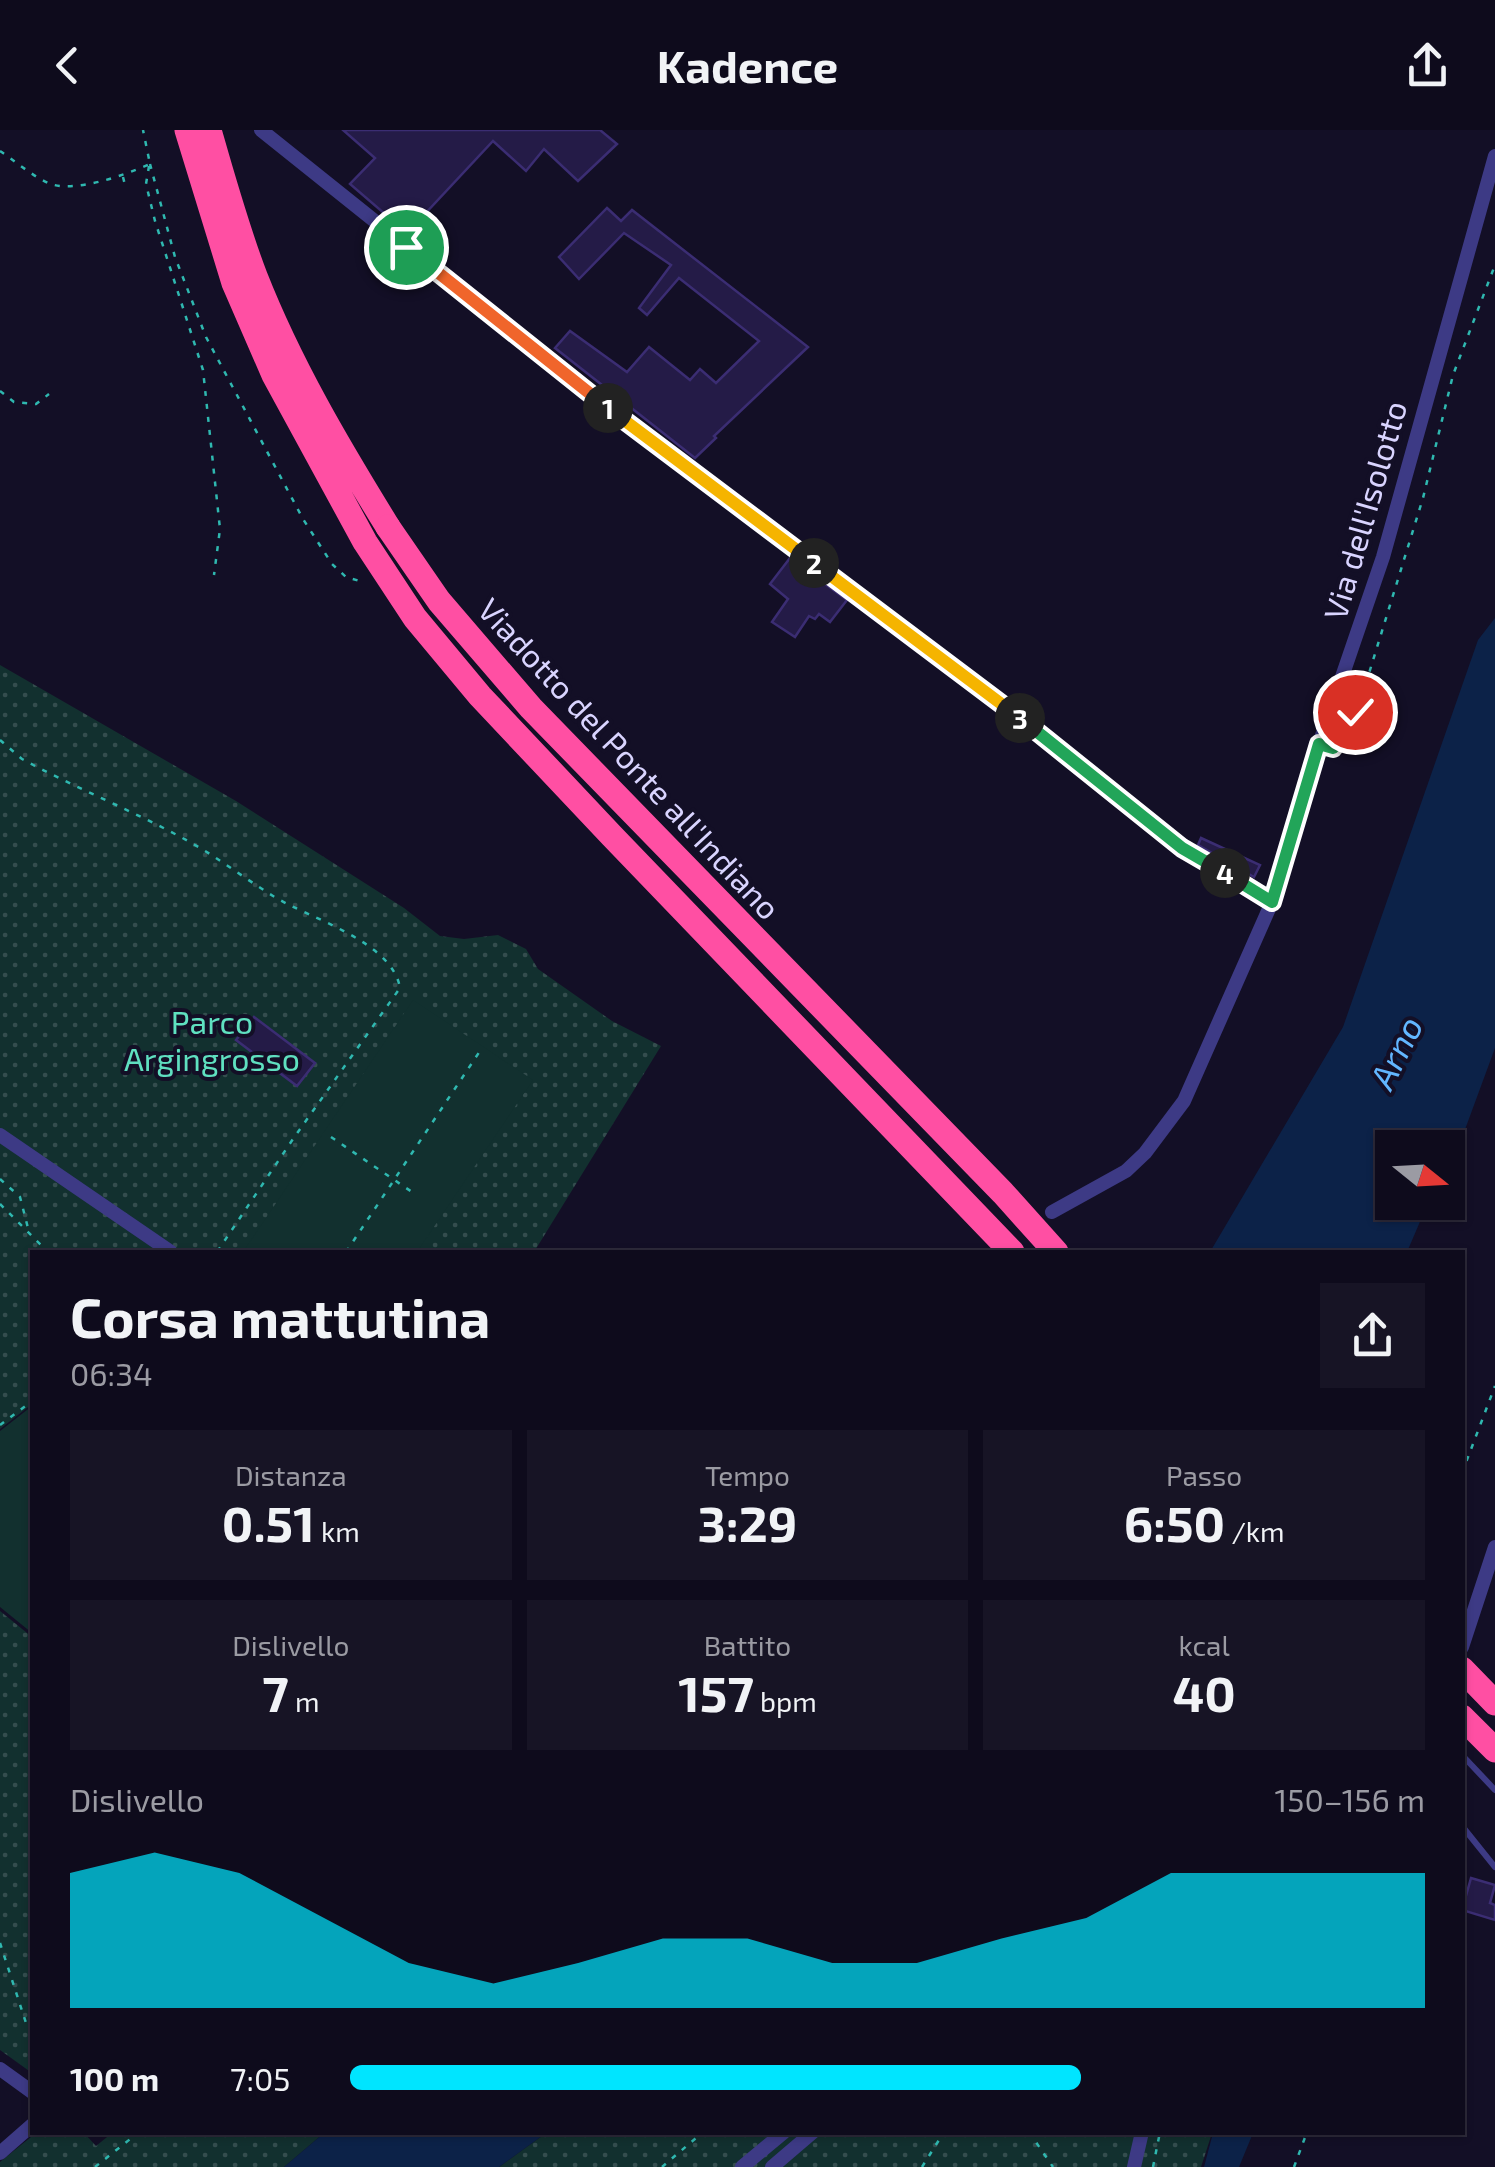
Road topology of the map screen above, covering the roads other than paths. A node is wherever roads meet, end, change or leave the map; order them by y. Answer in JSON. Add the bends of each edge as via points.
{"nodes":[{"id":1,"x":187,"y":130,"type":"edge"},
{"id":2,"x":209,"y":130,"type":"edge"},
{"id":3,"x":261,"y":130,"type":"edge"},
{"id":4,"x":1495,"y":156,"type":"edge"},
{"id":5,"x":1272,"y":902,"type":"junction"},
{"id":6,"x":0,"y":1135,"type":"edge"},
{"id":7,"x":1052,"y":1212,"type":"dead end"},
{"id":8,"x":168,"y":1250,"type":"edge"},
{"id":9,"x":1010,"y":1250,"type":"edge"},
{"id":10,"x":1054,"y":1250,"type":"edge"},
{"id":11,"x":1495,"y":1547,"type":"edge"},
{"id":12,"x":1465,"y":1637,"type":"edge"},
{"id":13,"x":1465,"y":1673,"type":"edge"},
{"id":14,"x":1495,"y":1703,"type":"edge"},
{"id":15,"x":1465,"y":1720,"type":"edge"},
{"id":16,"x":1495,"y":1750,"type":"edge"},
{"id":17,"x":1465,"y":1758,"type":"edge"},
{"id":18,"x":1495,"y":1790,"type":"edge"},
{"id":19,"x":1465,"y":1830,"type":"edge"},
{"id":20,"x":1495,"y":1867,"type":"edge"},
{"id":21,"x":0,"y":2069,"type":"edge"},
{"id":22,"x":30,"y":2091,"type":"edge"},
{"id":23,"x":30,"y":2127,"type":"edge"},
{"id":24,"x":780,"y":2135,"type":"edge"},
{"id":25,"x":809,"y":2135,"type":"edge"},
{"id":26,"x":1141,"y":2135,"type":"edge"},
{"id":27,"x":1,"y":2150,"type":"edge"},
{"id":28,"x":742,"y":2167,"type":"edge"},
{"id":29,"x":772,"y":2167,"type":"edge"},
{"id":30,"x":1134,"y":2167,"type":"edge"}],
"edges":[{"from":1,"to":9,"type":"highway","name":"Viadotto del Ponte all'Indiano","via":[[234,283],[274,375],[365,542],[415,618],[492,710]]},
{"from":2,"to":10,"type":"highway","name":"Viadotto del Ponte all'Indiano","bridge":true,"via":[[280,336],[338,445],[439,601],[531,708]]},
{"from":3,"to":5,"type":"street","via":[[602,403],[1182,848]]},
{"from":4,"to":5,"type":"street","name":"Via dell'Isolotto","via":[[1392,524]]},
{"from":5,"to":7,"type":"street","name":"Via dell'Isolotto","via":[[1184,1100],[1126,1171]]},
{"from":6,"to":8,"type":"street"},
{"from":11,"to":12,"type":"street"},
{"from":13,"to":14,"type":"highway"},
{"from":15,"to":16,"type":"highway"},
{"from":17,"to":18,"type":"lane"},
{"from":19,"to":20,"type":"lane"},
{"from":21,"to":22,"type":"street"},
{"from":23,"to":27,"type":"street"},
{"from":24,"to":28,"type":"street"},
{"from":25,"to":29,"type":"street"},
{"from":26,"to":30,"type":"street"}]}
